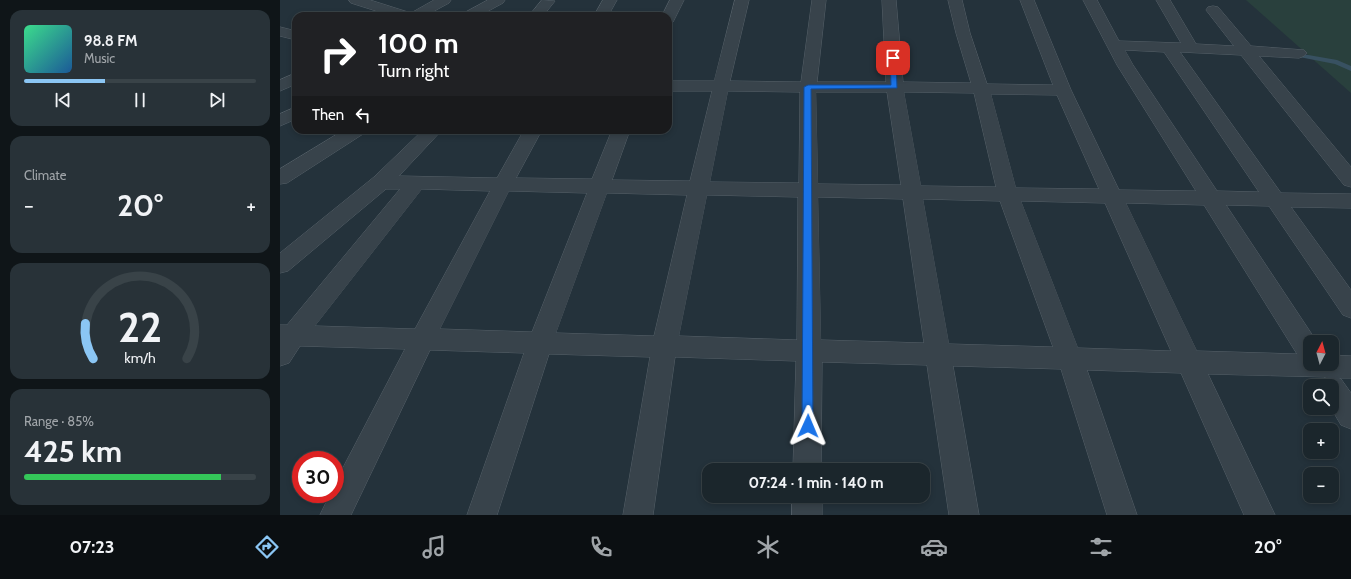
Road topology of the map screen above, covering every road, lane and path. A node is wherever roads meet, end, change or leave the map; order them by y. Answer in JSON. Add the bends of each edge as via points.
{"nodes":[{"id":1,"x":356,"y":0,"type":"edge"},
{"id":2,"x":444,"y":0,"type":"edge"},
{"id":3,"x":498,"y":0,"type":"edge"},
{"id":4,"x":610,"y":0,"type":"edge"},
{"id":5,"x":677,"y":0,"type":"edge"},
{"id":6,"x":742,"y":0,"type":"edge"},
{"id":7,"x":819,"y":0,"type":"edge"},
{"id":8,"x":889,"y":0,"type":"edge"},
{"id":9,"x":955,"y":0,"type":"edge"},
{"id":10,"x":1027,"y":0,"type":"edge"},
{"id":11,"x":1090,"y":0,"type":"edge"},
{"id":12,"x":1163,"y":0,"type":"edge"},
{"id":13,"x":548,"y":1,"type":"dead end"},
{"id":14,"x":1213,"y":10,"type":"dead end"},
{"id":15,"x":394,"y":12,"type":"edge"},
{"id":16,"x":422,"y":12,"type":"edge"},
{"id":17,"x":476,"y":12,"type":"edge"},
{"id":18,"x":539,"y":12,"type":"edge"},
{"id":19,"x":603,"y":12,"type":"edge"},
{"id":20,"x":671,"y":12,"type":"edge"},
{"id":21,"x":280,"y":30,"type":"edge"},
{"id":22,"x":292,"y":34,"type":"edge"},
{"id":23,"x":1114,"y":45,"type":"junction"},
{"id":24,"x":1168,"y":48,"type":"junction"},
{"id":25,"x":1191,"y":48,"type":"junction"},
{"id":26,"x":1246,"y":51,"type":"junction"},
{"id":27,"x":1299,"y":53,"type":"dead end"},
{"id":28,"x":292,"y":80,"type":"edge"},
{"id":29,"x":280,"y":86,"type":"edge"},
{"id":30,"x":672,"y":86,"type":"edge"},
{"id":31,"x":721,"y":86,"type":"junction"},
{"id":32,"x":808,"y":87,"type":"junction"},
{"id":33,"x":894,"y":87,"type":"junction"},
{"id":34,"x":981,"y":89,"type":"junction"},
{"id":35,"x":1062,"y":90,"type":"junction"},
{"id":36,"x":292,"y":114,"type":"edge"},
{"id":37,"x":280,"y":121,"type":"edge"},
{"id":38,"x":351,"y":134,"type":"edge"},
{"id":39,"x":429,"y":134,"type":"edge"},
{"id":40,"x":531,"y":134,"type":"edge"},
{"id":41,"x":619,"y":134,"type":"edge"},
{"id":42,"x":280,"y":178,"type":"edge"},
{"id":43,"x":1351,"y":180,"type":"edge"},
{"id":44,"x":382,"y":182,"type":"junction"},
{"id":45,"x":416,"y":183,"type":"junction"},
{"id":46,"x":502,"y":185,"type":"junction"},
{"id":47,"x":599,"y":186,"type":"junction"},
{"id":48,"x":699,"y":188,"type":"junction"},
{"id":49,"x":808,"y":190,"type":"junction"},
{"id":50,"x":912,"y":192,"type":"junction"},
{"id":51,"x":1008,"y":194,"type":"junction"},
{"id":52,"x":1111,"y":197,"type":"junction"},
{"id":53,"x":1211,"y":198,"type":"junction"},
{"id":54,"x":1275,"y":200,"type":"junction"},
{"id":55,"x":1351,"y":201,"type":"edge"},
{"id":56,"x":280,"y":265,"type":"edge"},
{"id":57,"x":1351,"y":308,"type":"edge"},
{"id":58,"x":422,"y":340,"type":"junction"},
{"id":59,"x":1303,"y":341,"type":"edge"},
{"id":60,"x":284,"y":342,"type":"edge"},
{"id":61,"x":540,"y":344,"type":"junction"},
{"id":62,"x":664,"y":348,"type":"junction"},
{"id":63,"x":809,"y":351,"type":"junction"},
{"id":64,"x":938,"y":355,"type":"junction"},
{"id":65,"x":1070,"y":359,"type":"junction"},
{"id":66,"x":1189,"y":362,"type":"junction"},
{"id":67,"x":1351,"y":368,"type":"edge"},
{"id":68,"x":1339,"y":369,"type":"edge"},
{"id":69,"x":1303,"y":370,"type":"edge"},
{"id":70,"x":1322,"y":371,"type":"edge"},
{"id":71,"x":1351,"y":416,"type":"edge"},
{"id":72,"x":807,"y":463,"type":"edge"},
{"id":73,"x":807,"y":503,"type":"edge"},
{"id":74,"x":335,"y":515,"type":"edge"},
{"id":75,"x":482,"y":515,"type":"edge"},
{"id":76,"x":638,"y":515,"type":"edge"},
{"id":77,"x":807,"y":515,"type":"edge"},
{"id":78,"x":964,"y":515,"type":"edge"},
{"id":79,"x":1122,"y":515,"type":"edge"},
{"id":80,"x":1260,"y":515,"type":"edge"}],
"edges":[{"from":1,"to":15,"type":"street"},
{"from":2,"to":16,"type":"street"},
{"from":3,"to":17,"type":"street"},
{"from":4,"to":19,"type":"street"},
{"from":5,"to":20,"type":"street"},
{"from":6,"to":31,"type":"street"},
{"from":7,"to":32,"type":"street"},
{"from":8,"to":33,"type":"street"},
{"from":9,"to":34,"type":"street"},
{"from":10,"to":35,"type":"street"},
{"from":11,"to":23,"type":"street"},
{"from":12,"to":25,"type":"street"},
{"from":13,"to":18,"type":"street"},
{"from":14,"to":26,"type":"street"},
{"from":21,"to":22,"type":"street"},
{"from":23,"to":24,"type":"street"},
{"from":23,"to":53,"type":"street"},
{"from":24,"to":25,"type":"street"},
{"from":24,"to":54,"type":"street"},
{"from":25,"to":26,"type":"street"},
{"from":26,"to":27,"type":"street"},
{"from":26,"to":43,"type":"street"},
{"from":28,"to":29,"type":"street"},
{"from":30,"to":31,"type":"street"},
{"from":31,"to":32,"type":"street"},
{"from":31,"to":48,"type":"street"},
{"from":32,"to":33,"type":"street"},
{"from":32,"to":49,"type":"street"},
{"from":33,"to":34,"type":"street"},
{"from":33,"to":50,"type":"street"},
{"from":34,"to":35,"type":"street"},
{"from":34,"to":51,"type":"street"},
{"from":35,"to":52,"type":"street"},
{"from":36,"to":37,"type":"street"},
{"from":38,"to":42,"type":"street"},
{"from":39,"to":44,"type":"street"},
{"from":40,"to":46,"type":"street"},
{"from":41,"to":47,"type":"street"},
{"from":44,"to":45,"type":"street"},
{"from":44,"to":56,"type":"street"},
{"from":45,"to":46,"type":"street"},
{"from":45,"to":60,"type":"street"},
{"from":46,"to":47,"type":"street"},
{"from":46,"to":58,"type":"street"},
{"from":47,"to":48,"type":"street"},
{"from":47,"to":61,"type":"street"},
{"from":48,"to":49,"type":"street"},
{"from":48,"to":62,"type":"street"},
{"from":49,"to":50,"type":"street"},
{"from":49,"to":63,"type":"street"},
{"from":50,"to":51,"type":"street"},
{"from":50,"to":64,"type":"street"},
{"from":51,"to":52,"type":"street"},
{"from":51,"to":65,"type":"street"},
{"from":52,"to":53,"type":"street"},
{"from":52,"to":66,"type":"street"},
{"from":53,"to":54,"type":"street"},
{"from":53,"to":59,"type":"street"},
{"from":54,"to":55,"type":"street"},
{"from":54,"to":57,"type":"street"},
{"from":58,"to":60,"type":"street"},
{"from":58,"to":61,"type":"street"},
{"from":58,"to":74,"type":"street"},
{"from":61,"to":62,"type":"street"},
{"from":61,"to":75,"type":"street"},
{"from":62,"to":63,"type":"street"},
{"from":62,"to":76,"type":"street"},
{"from":63,"to":64,"type":"street"},
{"from":63,"to":72,"type":"street"},
{"from":64,"to":65,"type":"street"},
{"from":64,"to":78,"type":"street"},
{"from":65,"to":66,"type":"street"},
{"from":65,"to":79,"type":"street"},
{"from":66,"to":69,"type":"street"},
{"from":66,"to":80,"type":"street"},
{"from":67,"to":68,"type":"street"},
{"from":70,"to":71,"type":"street"},
{"from":73,"to":77,"type":"street"}]}
